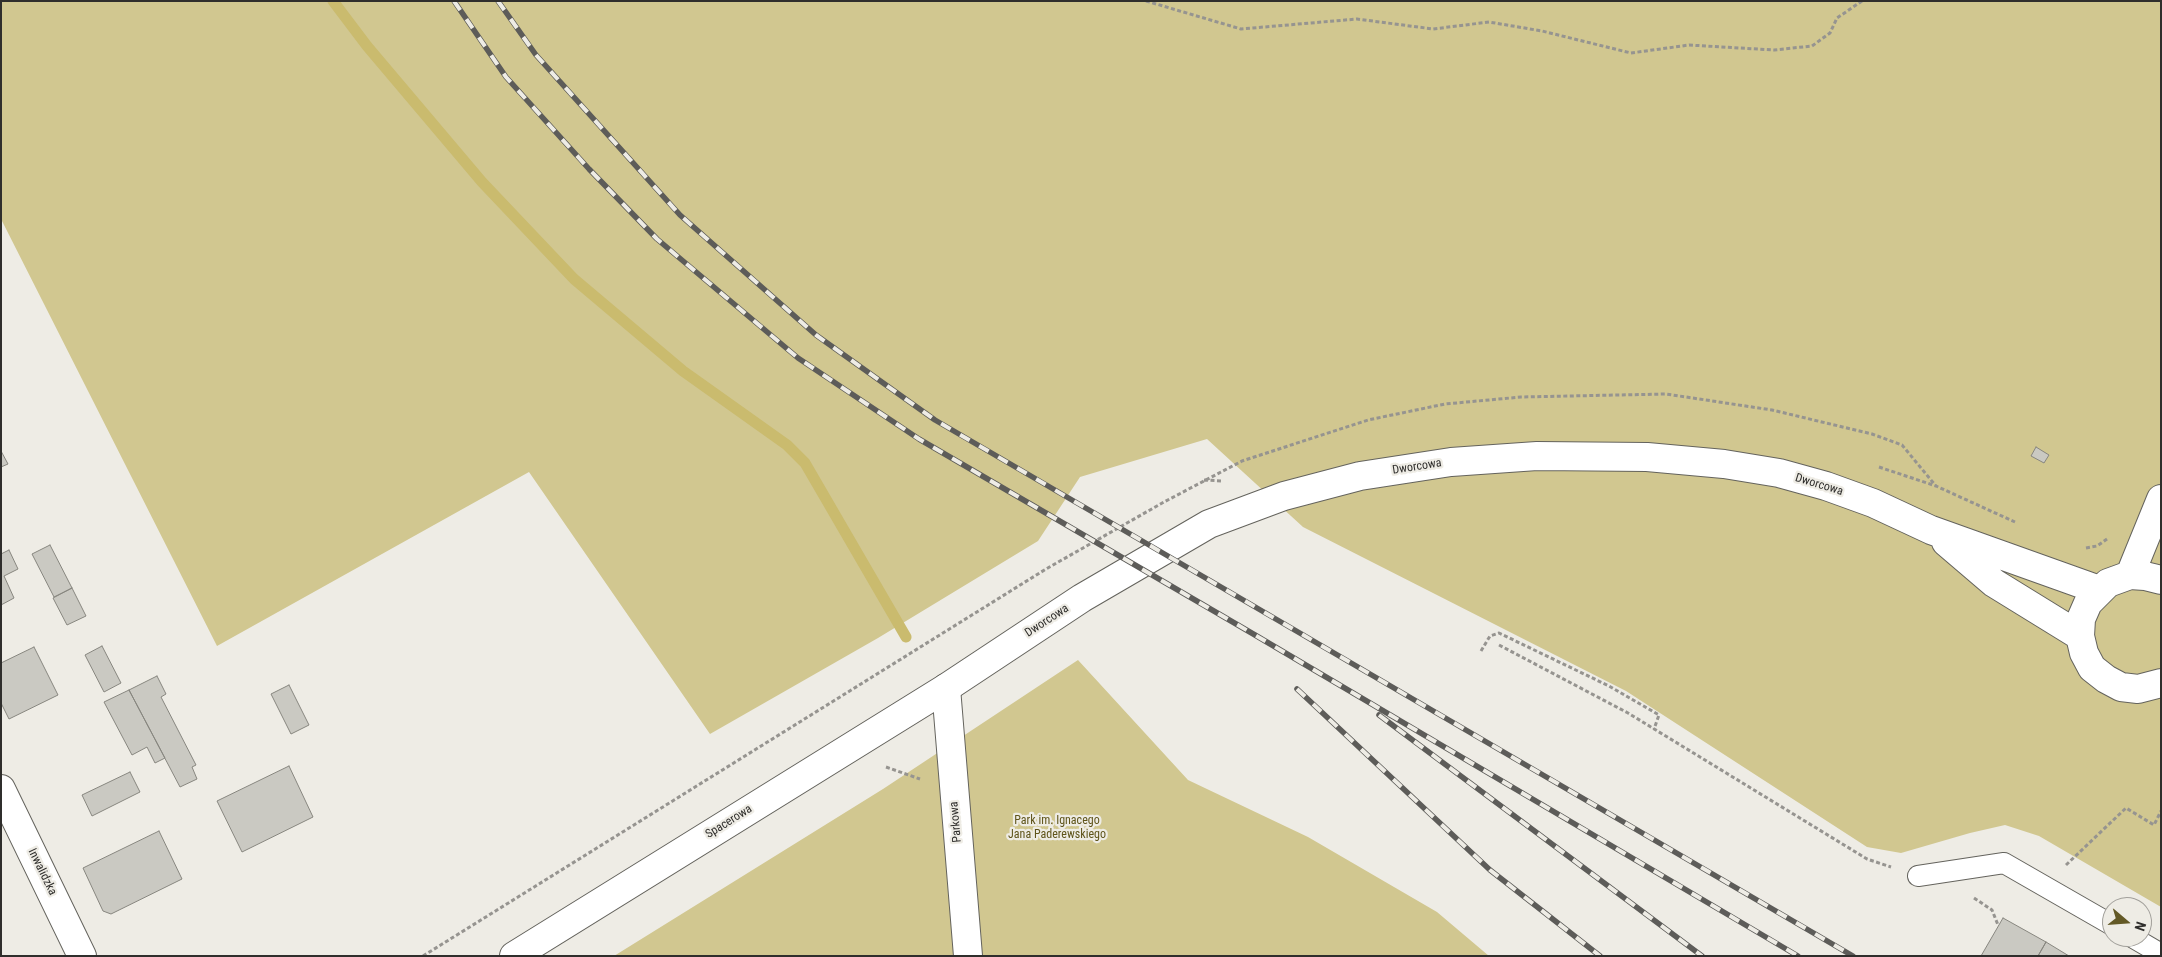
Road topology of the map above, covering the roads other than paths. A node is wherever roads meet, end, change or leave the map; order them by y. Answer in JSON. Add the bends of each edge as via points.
{"nodes":[{"id":1,"x":2161,"y":499,"type":"edge"},
{"id":2,"x":1931,"y":530,"type":"junction"},
{"id":3,"x":2130,"y":575,"type":"junction"},
{"id":4,"x":2161,"y":580,"type":"edge"},
{"id":5,"x":2099,"y":590,"type":"junction"},
{"id":6,"x":2080,"y":636,"type":"junction"},
{"id":7,"x":2159,"y":686,"type":"edge"},
{"id":8,"x":946,"y":688,"type":"junction"},
{"id":9,"x":1,"y":789,"type":"edge"},
{"id":10,"x":1918,"y":876,"type":"road end"},
{"id":11,"x":2102,"y":919,"type":"edge"},
{"id":12,"x":2149,"y":947,"type":"edge"},
{"id":13,"x":2161,"y":954,"type":"edge"},
{"id":14,"x":82,"y":956,"type":"edge"},
{"id":15,"x":514,"y":956,"type":"edge"},
{"id":16,"x":968,"y":956,"type":"edge"}],
"edges":[{"from":1,"to":3,"type":"street"},
{"from":2,"to":5,"type":"street","name":"Dworcowa"},
{"from":2,"to":6,"type":"street","name":"Dworcowa","via":[[1994,582]]},
{"from":2,"to":8,"type":"street","name":"Dworcowa","via":[[1826,486],[1779,473],[1724,464],[1647,457],[1538,456],[1451,462],[1360,476],[1284,496],[1209,524],[1082,598]]},
{"from":3,"to":4,"type":"street"},
{"from":3,"to":5,"type":"street"},
{"from":5,"to":6,"type":"street","via":[[2081,619]]},
{"from":6,"to":7,"type":"street","via":[[2092,668],[2106,679],[2121,687]]},
{"from":8,"to":15,"type":"street","name":"Spacerowa"},
{"from":8,"to":16,"type":"street","name":"Parkowa"},
{"from":9,"to":14,"type":"street","name":"Inwalidzka"},
{"from":10,"to":11,"type":"lane","via":[[2004,863]]},
{"from":12,"to":13,"type":"lane"}]}
